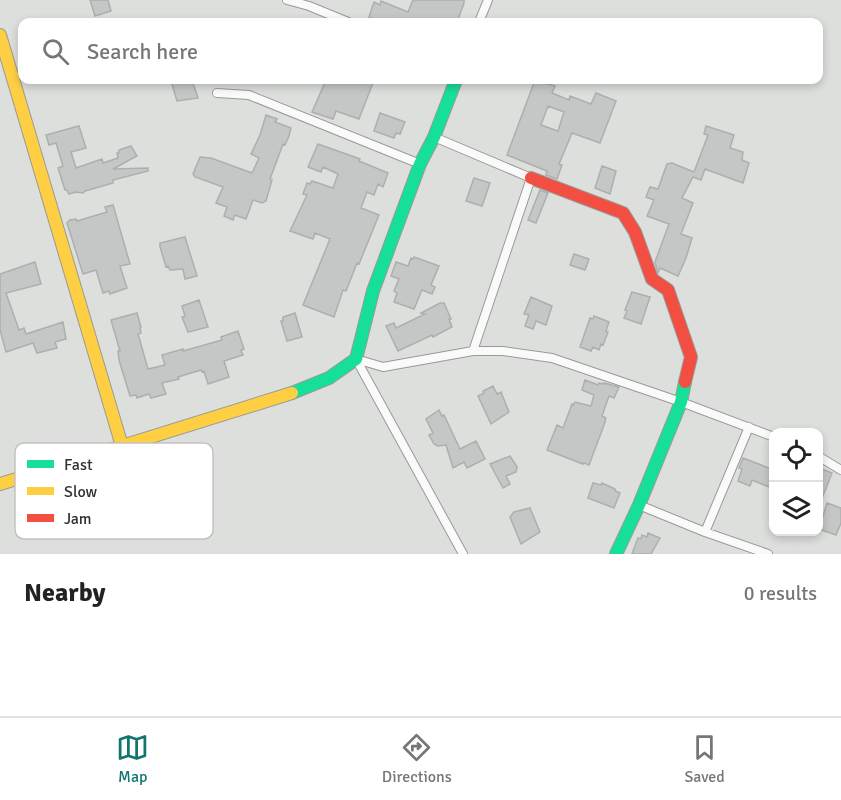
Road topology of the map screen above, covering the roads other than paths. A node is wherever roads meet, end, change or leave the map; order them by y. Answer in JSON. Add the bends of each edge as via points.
{"nodes":[{"id":1,"x":286,"y":0,"type":"edge"},
{"id":2,"x":488,"y":0,"type":"edge"},
{"id":3,"x":338,"y":18,"type":"edge"},
{"id":4,"x":481,"y":18,"type":"edge"},
{"id":5,"x":0,"y":35,"type":"edge"},
{"id":6,"x":454,"y":84,"type":"edge"},
{"id":7,"x":217,"y":93,"type":"dead end"},
{"id":8,"x":434,"y":137,"type":"junction"},
{"id":9,"x":420,"y":164,"type":"junction"},
{"id":10,"x":531,"y":178,"type":"junction"},
{"id":11,"x":473,"y":351,"type":"junction"},
{"id":12,"x":356,"y":358,"type":"junction"},
{"id":13,"x":681,"y":402,"type":"junction"},
{"id":14,"x":749,"y":427,"type":"junction"},
{"id":15,"x":769,"y":435,"type":"edge"},
{"id":16,"x":121,"y":443,"type":"edge"},
{"id":17,"x":132,"y":443,"type":"edge"},
{"id":18,"x":823,"y":459,"type":"edge"},
{"id":19,"x":841,"y":470,"type":"edge"},
{"id":20,"x":15,"y":479,"type":"edge"},
{"id":21,"x":0,"y":484,"type":"edge"},
{"id":22,"x":639,"y":505,"type":"junction"},
{"id":23,"x":705,"y":532,"type":"junction"},
{"id":24,"x":463,"y":554,"type":"edge"},
{"id":25,"x":616,"y":554,"type":"edge"},
{"id":26,"x":768,"y":554,"type":"edge"}],
"edges":[{"from":1,"to":3,"type":"street"},
{"from":2,"to":4,"type":"street"},
{"from":5,"to":16,"type":"street"},
{"from":6,"to":8,"type":"street"},
{"from":7,"to":9,"type":"street","via":[[249,95]]},
{"from":8,"to":9,"type":"street"},
{"from":8,"to":10,"type":"street"},
{"from":9,"to":12,"type":"street","via":[[373,291]]},
{"from":10,"to":11,"type":"street"},
{"from":10,"to":13,"type":"street","via":[[623,213],[635,232],[652,279],[668,290],[691,357]]},
{"from":11,"to":12,"type":"street","via":[[383,366]]},
{"from":11,"to":13,"type":"street","via":[[552,358]]},
{"from":12,"to":17,"type":"street","via":[[329,378],[299,391]]},
{"from":12,"to":24,"type":"street"},
{"from":13,"to":14,"type":"street"},
{"from":13,"to":22,"type":"street"},
{"from":14,"to":15,"type":"street"},
{"from":14,"to":23,"type":"street"},
{"from":18,"to":19,"type":"street"},
{"from":20,"to":21,"type":"street"},
{"from":22,"to":23,"type":"street"},
{"from":22,"to":25,"type":"street"},
{"from":23,"to":26,"type":"street"}]}
